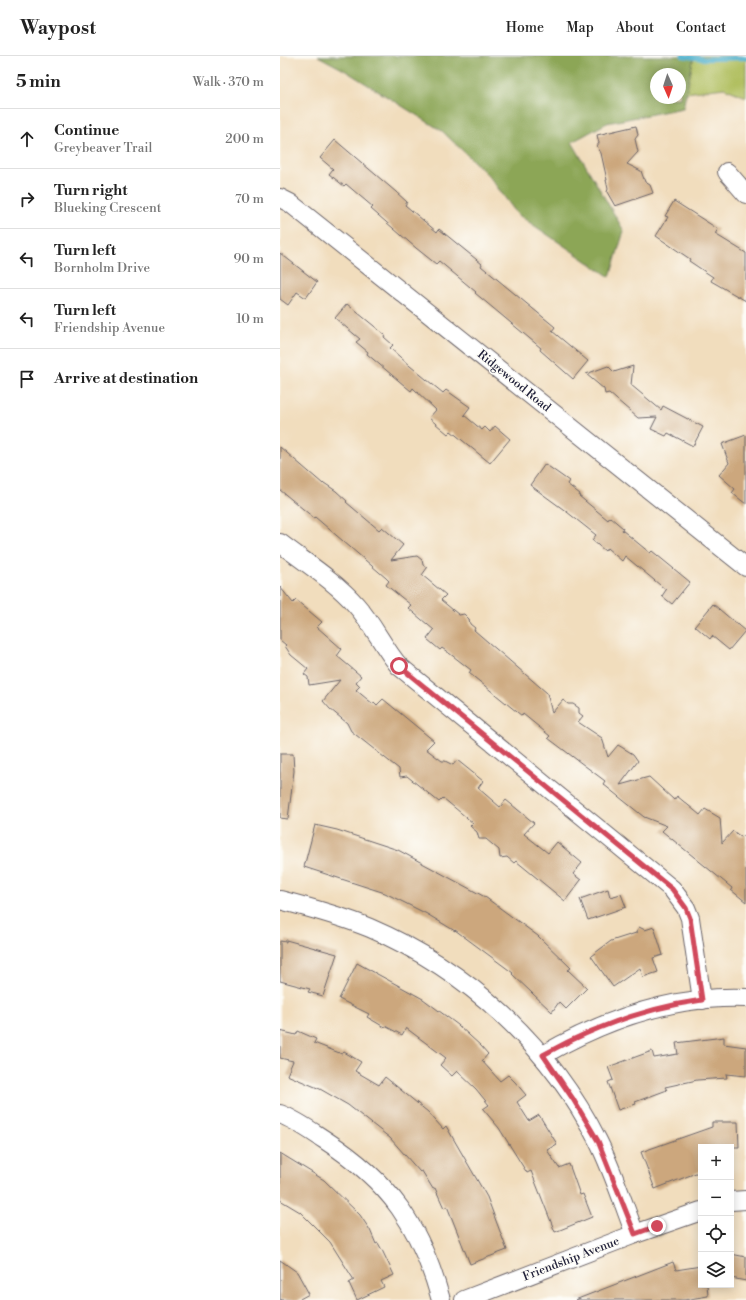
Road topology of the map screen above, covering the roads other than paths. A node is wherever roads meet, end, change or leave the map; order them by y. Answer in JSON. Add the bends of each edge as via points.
{"nodes":[{"id":1,"x":727,"y":172,"type":"dead end"},
{"id":2,"x":746,"y":194,"type":"edge"},
{"id":3,"x":280,"y":198,"type":"edge"},
{"id":4,"x":280,"y":543,"type":"edge"},
{"id":5,"x":746,"y":567,"type":"edge"},
{"id":6,"x":280,"y":900,"type":"edge"},
{"id":7,"x":746,"y":998,"type":"edge"},
{"id":8,"x":702,"y":1000,"type":"junction"},
{"id":9,"x":543,"y":1055,"type":"junction"},
{"id":10,"x":280,"y":1114,"type":"edge"},
{"id":11,"x":746,"y":1200,"type":"edge"},
{"id":12,"x":734,"y":1201,"type":"edge"},
{"id":13,"x":698,"y":1212,"type":"edge"},
{"id":14,"x":635,"y":1234,"type":"junction"},
{"id":15,"x":441,"y":1300,"type":"edge"},
{"id":16,"x":464,"y":1300,"type":"edge"}],
"edges":[{"from":1,"to":2,"type":"street"},
{"from":3,"to":5,"type":"street","name":"Ridgewood Road","via":[[296,208]]},
{"from":4,"to":8,"type":"street","via":[[339,588],[357,607],[399,666],[672,889],[690,918]]},
{"from":6,"to":9,"type":"street","via":[[324,911],[363,926],[417,952],[455,976],[495,1007]]},
{"from":7,"to":8,"type":"street"},
{"from":8,"to":9,"type":"street","via":[[662,1006],[627,1017]]},
{"from":9,"to":14,"type":"street","via":[[598,1141]]},
{"from":10,"to":15,"type":"street","via":[[350,1156],[379,1182],[400,1207],[419,1237]]},
{"from":11,"to":12,"type":"street"},
{"from":13,"to":14,"type":"street","name":"Friendship Avenue"},
{"from":14,"to":16,"type":"street","name":"Friendship Avenue"}]}
